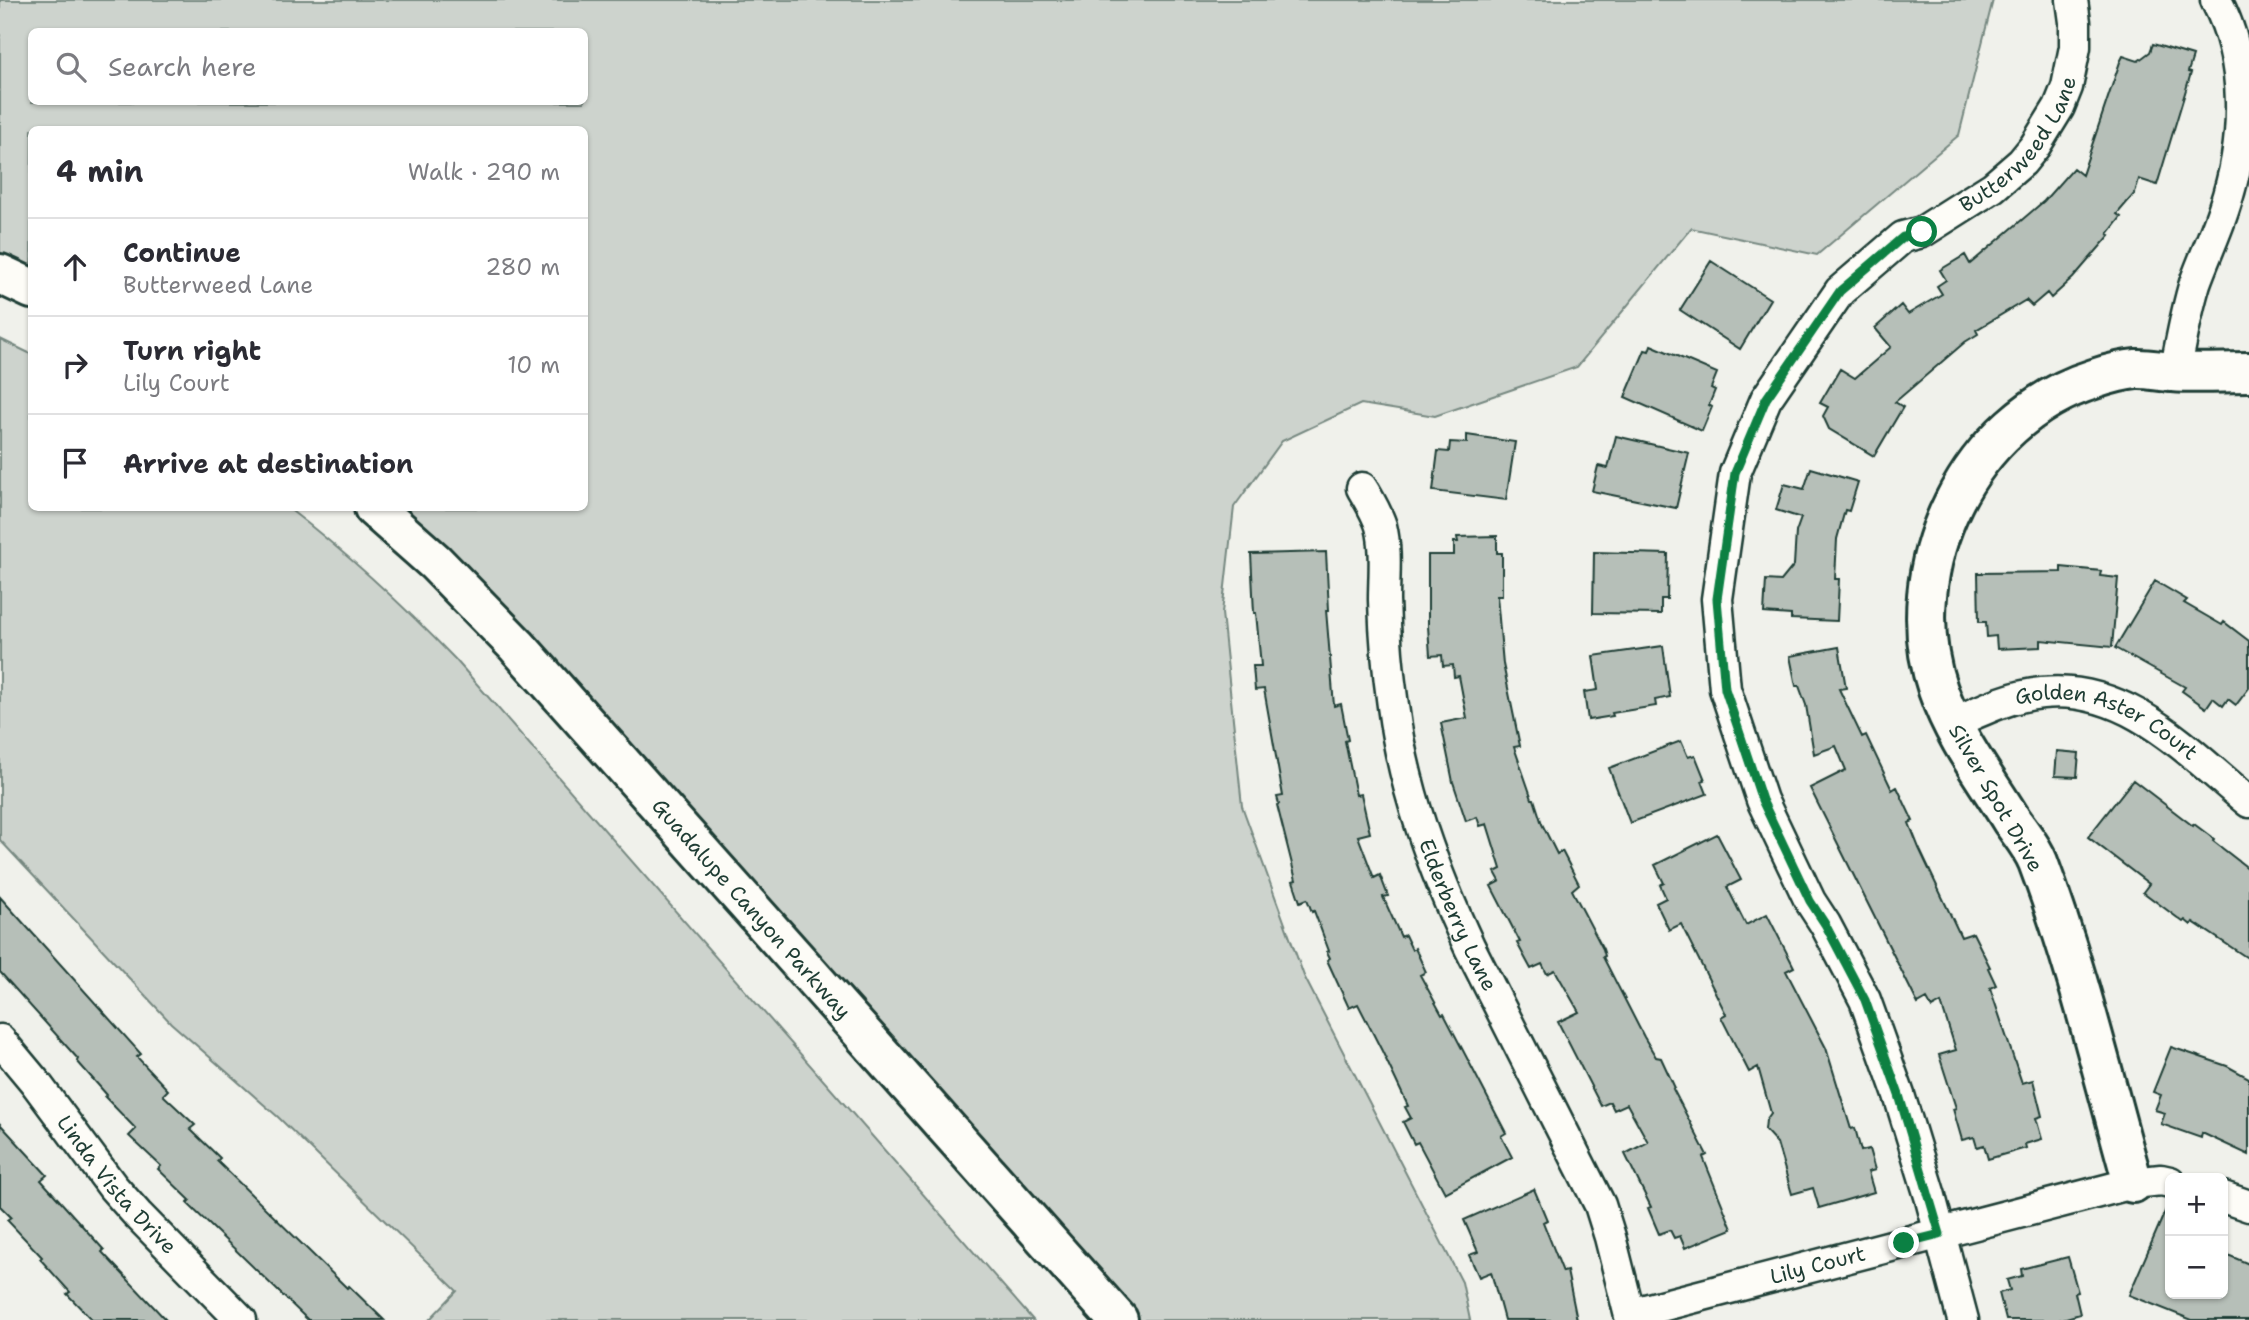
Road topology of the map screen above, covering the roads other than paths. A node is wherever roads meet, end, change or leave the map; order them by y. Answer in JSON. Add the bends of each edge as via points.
{"nodes":[{"id":1,"x":2072,"y":0,"type":"edge"},
{"id":2,"x":2216,"y":0,"type":"edge"},
{"id":3,"x":0,"y":274,"type":"edge"},
{"id":4,"x":28,"y":287,"type":"edge"},
{"id":5,"x":2249,"y":372,"type":"edge"},
{"id":6,"x":2175,"y":373,"type":"junction"},
{"id":7,"x":1362,"y":488,"type":"dead end"},
{"id":8,"x":377,"y":511,"type":"edge"},
{"id":9,"x":1951,"y":723,"type":"junction"},
{"id":10,"x":2249,"y":802,"type":"edge"},
{"id":11,"x":4,"y":1052,"type":"edge"},
{"id":12,"x":2152,"y":1183,"type":"edge"},
{"id":13,"x":2228,"y":1199,"type":"edge"},
{"id":14,"x":2249,"y":1206,"type":"edge"},
{"id":15,"x":1940,"y":1234,"type":"junction"},
{"id":16,"x":1630,"y":1317,"type":"edge"},
{"id":17,"x":241,"y":1320,"type":"edge"},
{"id":18,"x":1118,"y":1320,"type":"edge"},
{"id":19,"x":1963,"y":1320,"type":"edge"}],
"edges":[{"from":1,"to":15,"type":"street","name":"Butterweed Lane","via":[[2076,47],[2067,88],[2035,146],[1993,187],[1922,232],[1903,237],[1840,291],[1766,399],[1735,473],[1717,599],[1725,689],[1762,800],[1810,901],[1865,1000]]},
{"from":2,"to":6,"type":"street","via":[[2239,54],[2241,124],[2235,172],[2190,300]]},
{"from":3,"to":4,"type":"main road"},
{"from":5,"to":6,"type":"main road","name":"Silver Spot Drive"},
{"from":6,"to":9,"type":"main road","name":"Silver Spot Drive","via":[[2136,369],[2092,379],[2056,395],[2022,418],[1963,484],[1930,565],[1927,606],[1929,648]]},
{"from":7,"to":16,"type":"street","name":"Elderberry Lane","via":[[1381,525],[1393,707],[1422,829],[1470,948],[1600,1205]]},
{"from":8,"to":18,"type":"main road","name":"Guadalupe Canyon Parkway","via":[[517,646]]},
{"from":9,"to":10,"type":"street","name":"Golden Aster Court","via":[[2040,693],[2100,697],[2131,709],[2160,728]]},
{"from":9,"to":12,"type":"main road","name":"Silver Spot Drive","via":[[2036,859]]},
{"from":11,"to":17,"type":"street","name":"Linda Vista Drive","via":[[129,1205]]},
{"from":12,"to":15,"type":"street","name":"Lily Court"},
{"from":13,"to":14,"type":"street"},
{"from":15,"to":16,"type":"street","name":"Lily Court"},
{"from":15,"to":19,"type":"street","name":"Butterweed Lane"}]}
